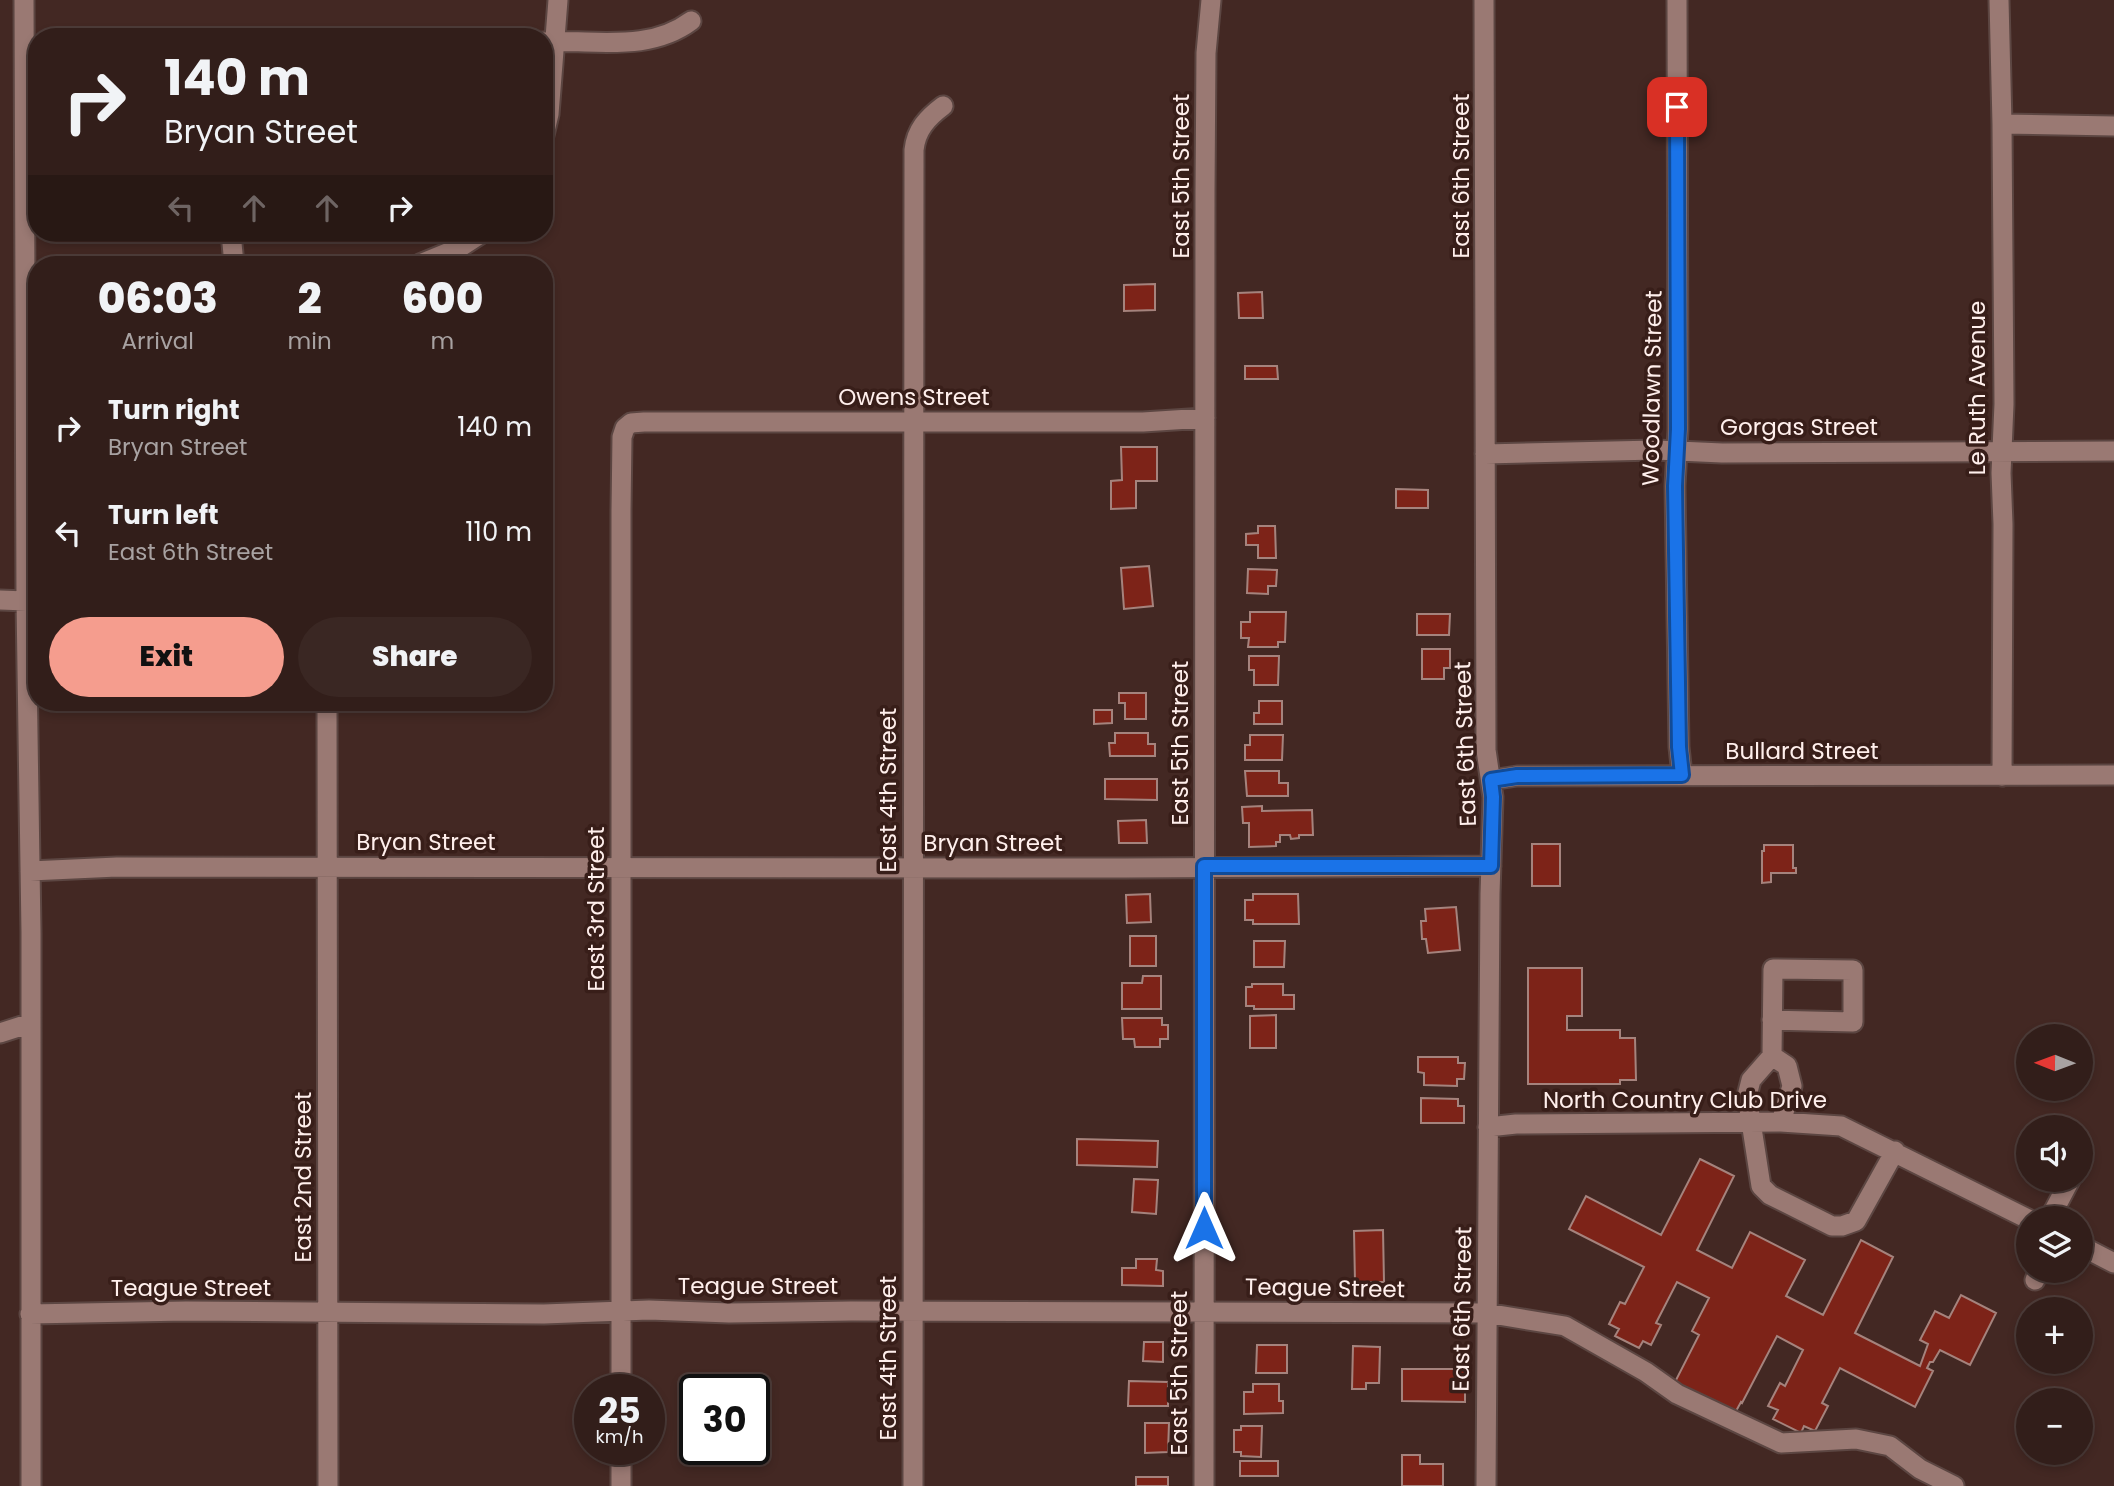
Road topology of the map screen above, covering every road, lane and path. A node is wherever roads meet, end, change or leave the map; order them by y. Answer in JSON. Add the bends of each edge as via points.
{"nodes":[{"id":1,"x":24,"y":0,"type":"edge"},
{"id":2,"x":558,"y":0,"type":"edge"},
{"id":3,"x":1211,"y":0,"type":"edge"},
{"id":4,"x":1485,"y":0,"type":"edge"},
{"id":5,"x":1677,"y":0,"type":"edge"},
{"id":6,"x":1999,"y":0,"type":"edge"},
{"id":7,"x":691,"y":21,"type":"dead end"},
{"id":8,"x":552,"y":28,"type":"edge"},
{"id":9,"x":553,"y":42,"type":"edge"},
{"id":10,"x":943,"y":106,"type":"dead end"},
{"id":11,"x":2003,"y":124,"type":"junction"},
{"id":12,"x":2114,"y":126,"type":"edge"},
{"id":13,"x":28,"y":156,"type":"edge"},
{"id":14,"x":467,"y":242,"type":"edge"},
{"id":15,"x":438,"y":256,"type":"edge"},
{"id":16,"x":1205,"y":418,"type":"junction"},
{"id":17,"x":914,"y":422,"type":"junction"},
{"id":18,"x":625,"y":428,"type":"joint"},
{"id":19,"x":1677,"y":451,"type":"junction"},
{"id":20,"x":2002,"y":451,"type":"junction"},
{"id":21,"x":2114,"y":451,"type":"edge"},
{"id":22,"x":1485,"y":454,"type":"junction"},
{"id":23,"x":28,"y":541,"type":"edge"},
{"id":24,"x":0,"y":600,"type":"edge"},
{"id":25,"x":26,"y":601,"type":"junction"},
{"id":26,"x":327,"y":711,"type":"edge"},
{"id":27,"x":1682,"y":775,"type":"junction"},
{"id":28,"x":2114,"y":775,"type":"edge"},
{"id":29,"x":2002,"y":776,"type":"junction"},
{"id":30,"x":1491,"y":780,"type":"junction"},
{"id":31,"x":1204,"y":866,"type":"junction"},
{"id":32,"x":1491,"y":866,"type":"junction"},
{"id":33,"x":327,"y":867,"type":"junction"},
{"id":34,"x":621,"y":867,"type":"junction"},
{"id":35,"x":912,"y":867,"type":"junction"},
{"id":36,"x":30,"y":871,"type":"junction"},
{"id":37,"x":1772,"y":1020,"type":"junction"},
{"id":38,"x":31,"y":1023,"type":"junction"},
{"id":39,"x":0,"y":1033,"type":"edge"},
{"id":40,"x":1772,"y":1056,"type":"junction"},
{"id":41,"x":1751,"y":1122,"type":"junction"},
{"id":42,"x":1782,"y":1122,"type":"junction"},
{"id":43,"x":1488,"y":1127,"type":"junction"},
{"id":44,"x":1895,"y":1151,"type":"junction"},
{"id":45,"x":2016,"y":1213,"type":"edge"},
{"id":46,"x":2093,"y":1252,"type":"edge"},
{"id":47,"x":2114,"y":1263,"type":"edge"},
{"id":48,"x":621,"y":1311,"type":"junction"},
{"id":49,"x":912,"y":1311,"type":"junction"},
{"id":50,"x":1204,"y":1311,"type":"junction"},
{"id":51,"x":328,"y":1312,"type":"junction"},
{"id":52,"x":1486,"y":1313,"type":"junction"},
{"id":53,"x":30,"y":1314,"type":"junction"},
{"id":54,"x":621,"y":1374,"type":"edge"},
{"id":55,"x":621,"y":1465,"type":"edge"},
{"id":56,"x":31,"y":1486,"type":"edge"},
{"id":57,"x":328,"y":1486,"type":"edge"},
{"id":58,"x":621,"y":1486,"type":"edge"},
{"id":59,"x":913,"y":1486,"type":"edge"},
{"id":60,"x":1204,"y":1486,"type":"edge"},
{"id":61,"x":1486,"y":1486,"type":"edge"},
{"id":62,"x":1954,"y":1486,"type":"edge"}],
"edges":[{"from":1,"to":13,"type":"street"},
{"from":2,"to":8,"type":"street"},
{"from":3,"to":16,"type":"street","name":"East 5th Street","via":[[1206,53]]},
{"from":4,"to":22,"type":"street","name":"East 6th Street"},
{"from":5,"to":19,"type":"street","name":"Woodlawn Street"},
{"from":6,"to":11,"type":"street","name":"Le Ruth Avenue"},
{"from":7,"to":9,"type":"street","via":[[643,41]]},
{"from":10,"to":17,"type":"street","name":"East 4th Street","via":[[925,120],[914,150]]},
{"from":11,"to":12,"type":"street"},
{"from":11,"to":20,"type":"street","name":"Le Ruth Avenue"},
{"from":14,"to":15,"type":"street"},
{"from":16,"to":17,"type":"street","name":"Owens Street"},
{"from":16,"to":31,"type":"street","name":"East 5th Street"},
{"from":17,"to":18,"type":"street","name":"Owens Street","via":[[645,422]]},
{"from":17,"to":35,"type":"street","name":"East 4th Street"},
{"from":18,"to":34,"type":"street","name":"East 3rd Street"},
{"from":19,"to":20,"type":"street","name":"Gorgas Street"},
{"from":19,"to":22,"type":"street","name":"Gorgas Street"},
{"from":19,"to":27,"type":"street","name":"Woodlawn Street"},
{"from":20,"to":21,"type":"street","name":"Gorgas Street"},
{"from":20,"to":29,"type":"street","name":"Le Ruth Avenue"},
{"from":22,"to":30,"type":"street","name":"East 6th Street","via":[[1486,750]]},
{"from":23,"to":25,"type":"street"},
{"from":24,"to":25,"type":"street"},
{"from":25,"to":36,"type":"street"},
{"from":26,"to":33,"type":"street","name":"Bryan Street"},
{"from":27,"to":29,"type":"street","name":"Bullard Street"},
{"from":27,"to":30,"type":"street","name":"Bullard Street"},
{"from":28,"to":29,"type":"street","name":"Bullard Street"},
{"from":30,"to":32,"type":"street","name":"East 6th Street"},
{"from":31,"to":32,"type":"street","name":"Bryan Street"},
{"from":31,"to":35,"type":"street","name":"Bryan Street"},
{"from":31,"to":50,"type":"street","name":"East 5th Street"},
{"from":32,"to":43,"type":"street","name":"East 6th Street"},
{"from":33,"to":34,"type":"street","name":"Bryan Street"},
{"from":33,"to":36,"type":"street","name":"Bryan Street"},
{"from":33,"to":51,"type":"street","name":"East 2nd Street"},
{"from":34,"to":35,"type":"street","name":"Bryan Street"},
{"from":34,"to":48,"type":"street","name":"East 3rd Street"},
{"from":35,"to":49,"type":"street","name":"East 4th Street"},
{"from":36,"to":38,"type":"street"},
{"from":37,"to":37,"type":"street","via":[[1773,969],[1853,970],[1853,1022]]},
{"from":37,"to":40,"type":"street"},
{"from":38,"to":39,"type":"street"},
{"from":38,"to":53,"type":"street"},
{"from":40,"to":41,"type":"street","via":[[1751,1080],[1747,1096]]},
{"from":40,"to":42,"type":"street","via":[[1787,1066],[1791,1086]]},
{"from":41,"to":42,"type":"street","name":"North Country Club Drive"},
{"from":41,"to":43,"type":"street","name":"North Country Club Drive"},
{"from":41,"to":44,"type":"street","via":[[1761,1186],[1832,1226],[1856,1221]]},
{"from":42,"to":44,"type":"street","name":"North Country Club Drive","via":[[1841,1126]]},
{"from":43,"to":52,"type":"street","name":"East 6th Street"},
{"from":44,"to":45,"type":"street","name":"North Country Club Drive"},
{"from":46,"to":47,"type":"street"},
{"from":48,"to":49,"type":"street","name":"Teague Street"},
{"from":48,"to":51,"type":"street","name":"Teague Street"},
{"from":48,"to":54,"type":"street","name":"East 3rd Street"},
{"from":49,"to":50,"type":"street","name":"Teague Street"},
{"from":49,"to":59,"type":"street","name":"East 4th Street"},
{"from":50,"to":52,"type":"street","name":"Teague Street"},
{"from":50,"to":60,"type":"street","name":"East 5th Street"},
{"from":51,"to":53,"type":"street","name":"Teague Street"},
{"from":51,"to":57,"type":"street","name":"East 2nd Street"},
{"from":52,"to":61,"type":"street","name":"East 6th Street"},
{"from":52,"to":62,"type":"street","name":"Teague Street","via":[[1566,1326],[1677,1394],[1782,1443],[1856,1439],[1890,1446],[1920,1469]]},
{"from":53,"to":56,"type":"street"},
{"from":55,"to":58,"type":"street"}]}
